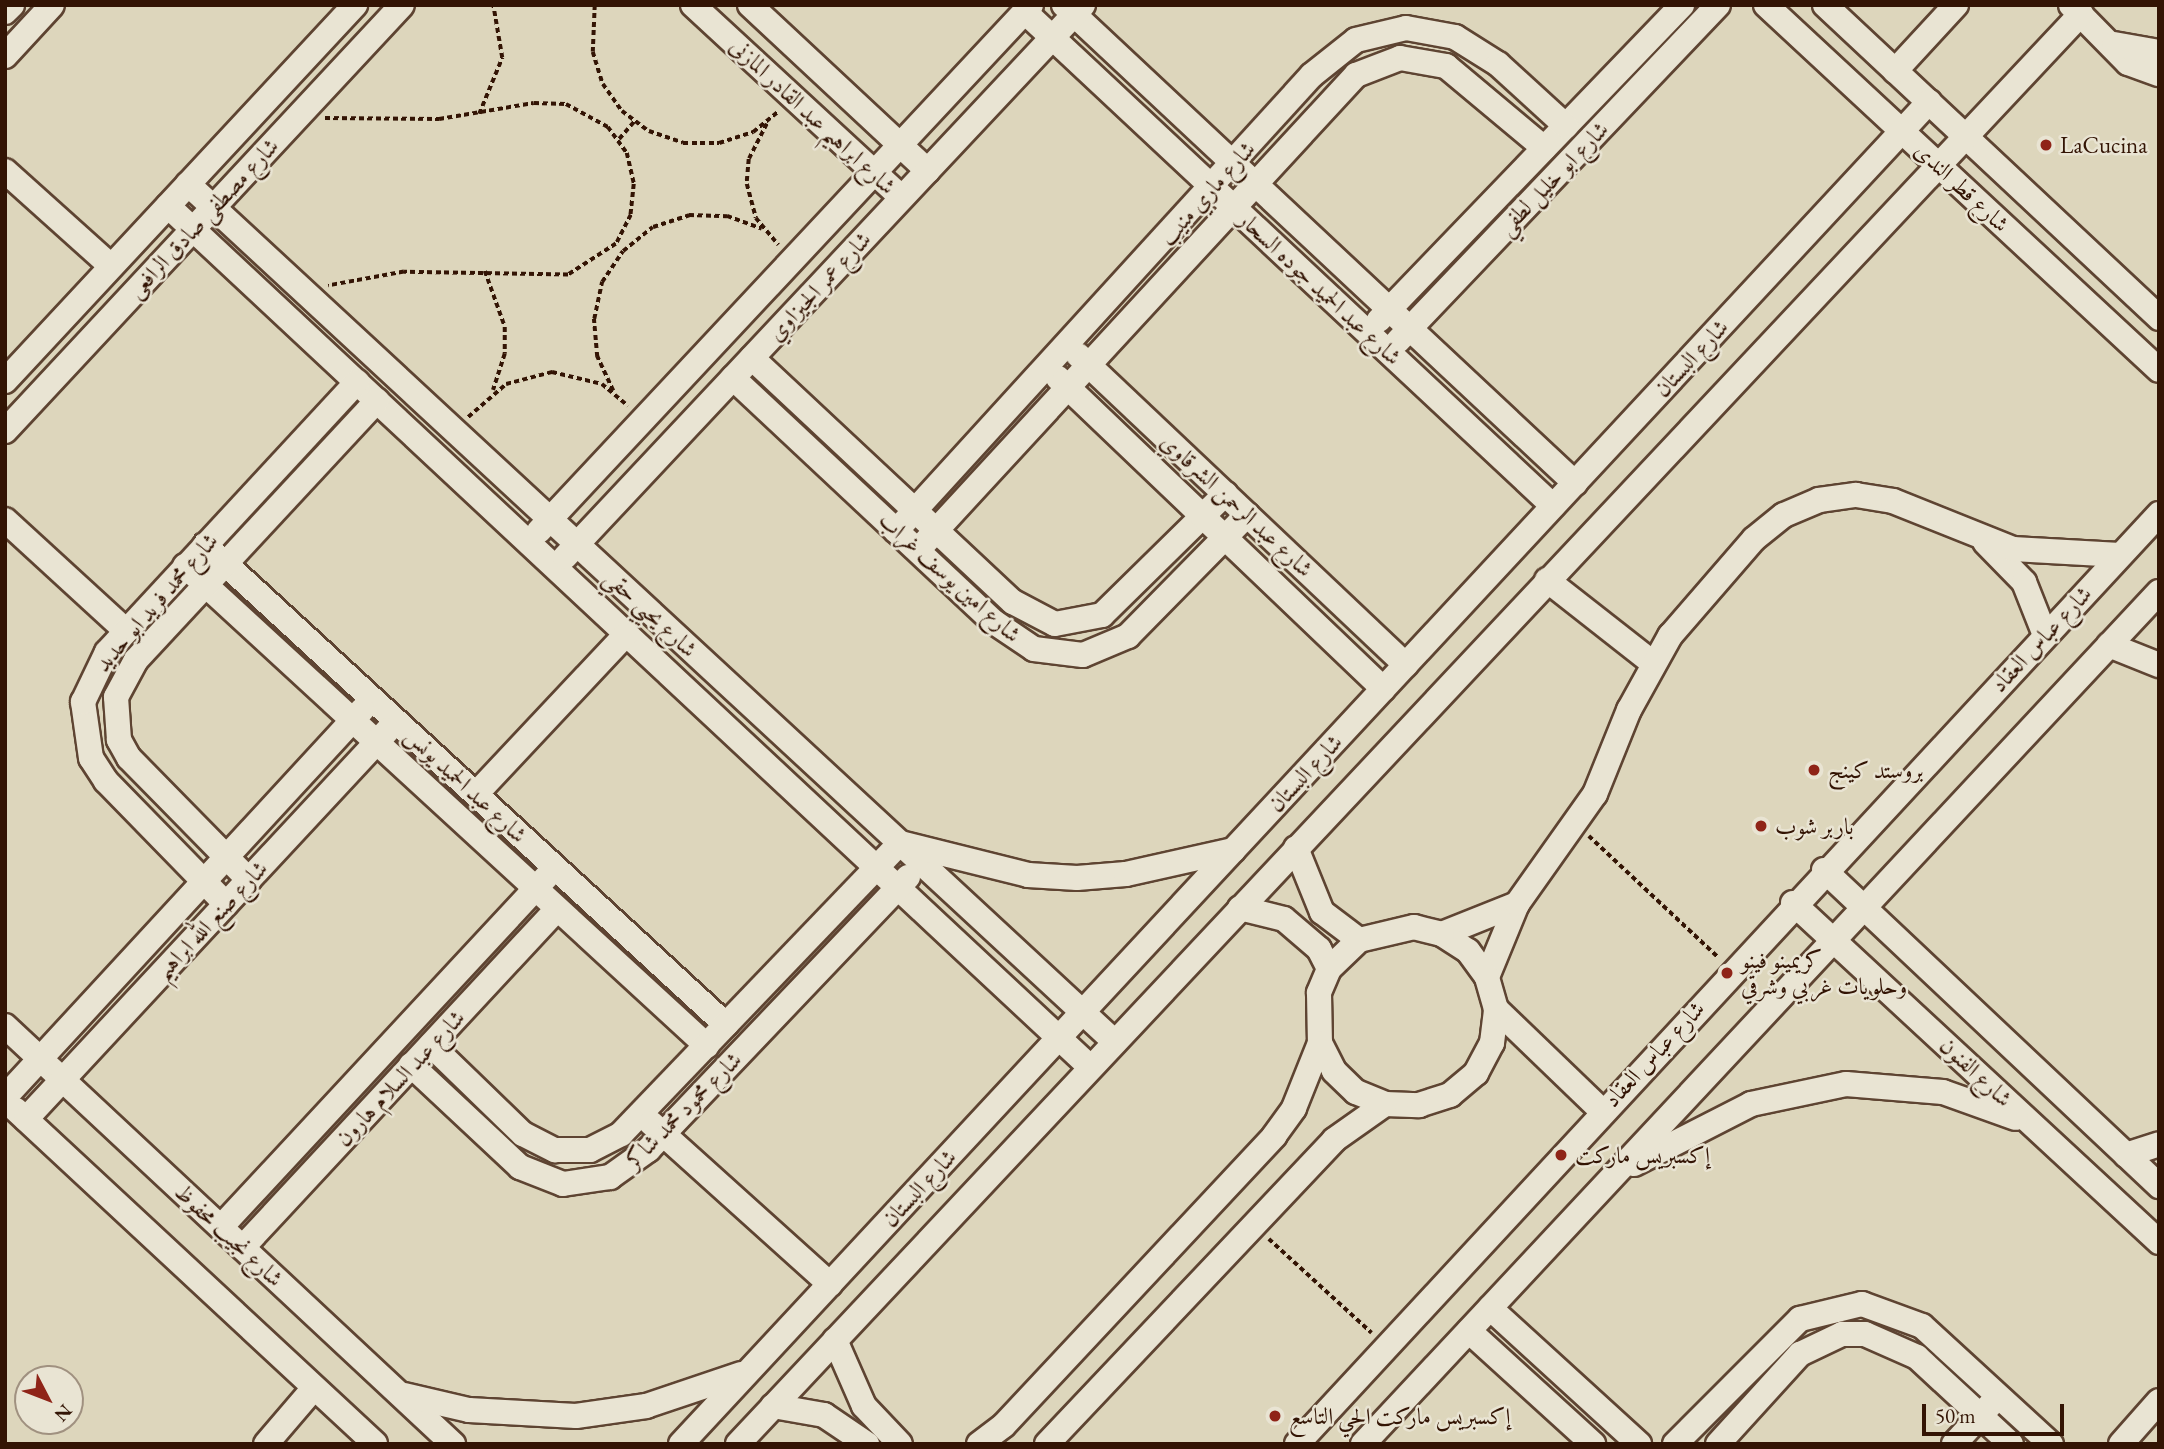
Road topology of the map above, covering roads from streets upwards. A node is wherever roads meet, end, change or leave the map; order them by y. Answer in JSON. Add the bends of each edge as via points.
{"nodes":[{"id":1,"x":12,"y":5,"type":"edge"},
{"id":2,"x":401,"y":5,"type":"edge"},
{"id":3,"x":693,"y":5,"type":"edge"},
{"id":4,"x":750,"y":5,"type":"edge"},
{"id":5,"x":1682,"y":5,"type":"edge"},
{"id":6,"x":1718,"y":5,"type":"edge"},
{"id":7,"x":1766,"y":5,"type":"edge"},
{"id":8,"x":1825,"y":5,"type":"edge"},
{"id":9,"x":1956,"y":5,"type":"edge"},
{"id":10,"x":1028,"y":8,"type":"edge"},
{"id":11,"x":1074,"y":8,"type":"edge"},
{"id":12,"x":38,"y":10,"type":"edge"},
{"id":13,"x":342,"y":10,"type":"edge"},
{"id":14,"x":2076,"y":10,"type":"edge"},
{"id":15,"x":5,"y":12,"type":"edge"},
{"id":16,"x":1053,"y":37,"type":"junction"},
{"id":17,"x":9,"y":44,"type":"edge"},
{"id":18,"x":2114,"y":44,"type":"junction"},
{"id":19,"x":2159,"y":52,"type":"edge"},
{"id":20,"x":1895,"y":71,"type":"junction"},
{"id":21,"x":2159,"y":74,"type":"edge"},
{"id":22,"x":1929,"y":103,"type":"junction"},
{"id":23,"x":1566,"y":126,"type":"junction"},
{"id":24,"x":1902,"y":131,"type":"junction"},
{"id":25,"x":1964,"y":135,"type":"junction"},
{"id":26,"x":900,"y":146,"type":"junction"},
{"id":27,"x":1545,"y":148,"type":"junction"},
{"id":28,"x":1937,"y":163,"type":"junction"},
{"id":29,"x":1234,"y":164,"type":"junction"},
{"id":30,"x":5,"y":171,"type":"edge"},
{"id":31,"x":928,"y":171,"type":"junction"},
{"id":32,"x":874,"y":173,"type":"junction"},
{"id":33,"x":1254,"y":183,"type":"junction"},
{"id":34,"x":188,"y":184,"type":"junction"},
{"id":35,"x":1213,"y":188,"type":"junction"},
{"id":36,"x":902,"y":198,"type":"junction"},
{"id":37,"x":168,"y":206,"type":"junction"},
{"id":38,"x":1233,"y":207,"type":"junction"},
{"id":39,"x":213,"y":208,"type":"junction"},
{"id":40,"x":193,"y":229,"type":"junction"},
{"id":41,"x":111,"y":266,"type":"junction"},
{"id":42,"x":1389,"y":310,"type":"junction"},
{"id":43,"x":2159,"y":318,"type":"edge"},
{"id":44,"x":1410,"y":329,"type":"junction"},
{"id":45,"x":1368,"y":332,"type":"junction"},
{"id":46,"x":1068,"y":345,"type":"junction"},
{"id":47,"x":1388,"y":352,"type":"junction"},
{"id":48,"x":752,"y":358,"type":"junction"},
{"id":49,"x":1088,"y":364,"type":"junction"},
{"id":50,"x":1047,"y":367,"type":"junction"},
{"id":51,"x":2159,"y":370,"type":"edge"},
{"id":52,"x":733,"y":378,"type":"junction"},
{"id":53,"x":5,"y":381,"type":"edge"},
{"id":54,"x":357,"y":382,"type":"junction"},
{"id":55,"x":1068,"y":387,"type":"junction"},
{"id":56,"x":377,"y":401,"type":"junction"},
{"id":57,"x":5,"y":431,"type":"edge"},
{"id":58,"x":1575,"y":483,"type":"junction"},
{"id":59,"x":1225,"y":494,"type":"junction"},
{"id":60,"x":1553,"y":506,"type":"junction"},
{"id":61,"x":915,"y":510,"type":"junction"},
{"id":62,"x":1247,"y":514,"type":"junction"},
{"id":63,"x":2159,"y":514,"type":"edge"},
{"id":64,"x":1203,"y":516,"type":"junction"},
{"id":65,"x":5,"y":520,"type":"edge"},
{"id":66,"x":550,"y":520,"type":"junction"},
{"id":67,"x":936,"y":530,"type":"junction"},
{"id":68,"x":896,"y":531,"type":"junction"},
{"id":69,"x":1225,"y":537,"type":"junction"},
{"id":70,"x":1979,"y":537,"type":"junction"},
{"id":71,"x":529,"y":542,"type":"junction"},
{"id":72,"x":577,"y":544,"type":"junction"},
{"id":73,"x":205,"y":545,"type":"junction"},
{"id":74,"x":918,"y":551,"type":"junction"},
{"id":75,"x":2120,"y":555,"type":"junction"},
{"id":76,"x":225,"y":563,"type":"junction"},
{"id":77,"x":185,"y":566,"type":"junction"},
{"id":78,"x":555,"y":567,"type":"junction"},
{"id":79,"x":1547,"y":580,"type":"junction"},
{"id":80,"x":205,"y":584,"type":"junction"},
{"id":81,"x":2159,"y":592,"type":"edge"},
{"id":82,"x":126,"y":631,"type":"junction"},
{"id":83,"x":626,"y":634,"type":"junction"},
{"id":84,"x":2045,"y":635,"type":"junction"},
{"id":85,"x":2109,"y":645,"type":"junction"},
{"id":86,"x":1653,"y":663,"type":"junction"},
{"id":87,"x":1406,"y":665,"type":"junction"},
{"id":88,"x":2159,"y":665,"type":"edge"},
{"id":89,"x":1383,"y":689,"type":"junction"},
{"id":90,"x":372,"y":699,"type":"junction"},
{"id":91,"x":352,"y":720,"type":"junction"},
{"id":92,"x":396,"y":721,"type":"junction"},
{"id":93,"x":377,"y":742,"type":"junction"},
{"id":94,"x":475,"y":794,"type":"junction"},
{"id":95,"x":900,"y":843,"type":"junction"},
{"id":96,"x":1296,"y":848,"type":"junction"},
{"id":97,"x":1233,"y":850,"type":"junction"},
{"id":98,"x":226,"y":857,"type":"junction"},
{"id":99,"x":921,"y":863,"type":"junction"},
{"id":100,"x":555,"y":867,"type":"junction"},
{"id":101,"x":877,"y":868,"type":"junction"},
{"id":102,"x":1824,"y":870,"type":"junction"},
{"id":103,"x":249,"y":880,"type":"junction"},
{"id":104,"x":204,"y":881,"type":"junction"},
{"id":105,"x":898,"y":888,"type":"junction"},
{"id":106,"x":535,"y":889,"type":"junction"},
{"id":107,"x":1793,"y":903,"type":"junction"},
{"id":108,"x":226,"y":904,"type":"junction"},
{"id":109,"x":1517,"y":904,"type":"junction"},
{"id":110,"x":1240,"y":908,"type":"junction"},
{"id":111,"x":1863,"y":908,"type":"junction"},
{"id":112,"x":557,"y":909,"type":"junction"},
{"id":113,"x":1442,"y":934,"type":"junction"},
{"id":114,"x":1359,"y":940,"type":"junction"},
{"id":115,"x":1833,"y":940,"type":"junction"},
{"id":116,"x":1329,"y":970,"type":"junction"},
{"id":117,"x":1487,"y":977,"type":"junction"},
{"id":118,"x":1496,"y":1009,"type":"junction"},
{"id":119,"x":1082,"y":1012,"type":"junction"},
{"id":120,"x":726,"y":1025,"type":"junction"},
{"id":121,"x":5,"y":1026,"type":"edge"},
{"id":122,"x":1058,"y":1038,"type":"junction"},
{"id":123,"x":1115,"y":1042,"type":"junction"},
{"id":124,"x":1320,"y":1043,"type":"junction"},
{"id":125,"x":430,"y":1045,"type":"junction"},
{"id":126,"x":707,"y":1046,"type":"junction"},
{"id":127,"x":40,"y":1059,"type":"junction"},
{"id":128,"x":411,"y":1065,"type":"junction"},
{"id":129,"x":1090,"y":1067,"type":"junction"},
{"id":130,"x":62,"y":1079,"type":"junction"},
{"id":131,"x":5,"y":1098,"type":"edge"},
{"id":132,"x":1385,"y":1104,"type":"junction"},
{"id":133,"x":1602,"y":1111,"type":"junction"},
{"id":134,"x":641,"y":1114,"type":"junction"},
{"id":135,"x":26,"y":1119,"type":"junction"},
{"id":136,"x":2034,"y":1126,"type":"junction"},
{"id":137,"x":664,"y":1134,"type":"junction"},
{"id":138,"x":2159,"y":1144,"type":"edge"},
{"id":139,"x":2126,"y":1155,"type":"junction"},
{"id":140,"x":1612,"y":1177,"type":"junction"},
{"id":141,"x":2159,"y":1186,"type":"edge"},
{"id":142,"x":221,"y":1227,"type":"junction"},
{"id":143,"x":2159,"y":1242,"type":"edge"},
{"id":144,"x":243,"y":1247,"type":"junction"},
{"id":145,"x":830,"y":1284,"type":"junction"},
{"id":146,"x":1490,"y":1308,"type":"junction"},
{"id":147,"x":1469,"y":1331,"type":"junction"},
{"id":148,"x":835,"y":1340,"type":"junction"},
{"id":149,"x":748,"y":1371,"type":"junction"},
{"id":150,"x":314,"y":1388,"type":"junction"},
{"id":151,"x":399,"y":1393,"type":"junction"},
{"id":152,"x":2000,"y":1394,"type":"junction"},
{"id":153,"x":2159,"y":1401,"type":"edge"},
{"id":154,"x":773,"y":1406,"type":"junction"},
{"id":155,"x":2018,"y":1412,"type":"junction"},
{"id":156,"x":1981,"y":1415,"type":"junction"},
{"id":157,"x":2000,"y":1440,"type":"edge"},
{"id":158,"x":266,"y":1444,"type":"edge"},
{"id":159,"x":374,"y":1444,"type":"edge"},
{"id":160,"x":453,"y":1444,"type":"edge"},
{"id":161,"x":681,"y":1444,"type":"edge"},
{"id":162,"x":738,"y":1444,"type":"edge"},
{"id":163,"x":867,"y":1444,"type":"edge"},
{"id":164,"x":901,"y":1444,"type":"edge"},
{"id":165,"x":979,"y":1444,"type":"edge"},
{"id":166,"x":1047,"y":1444,"type":"edge"},
{"id":167,"x":1297,"y":1444,"type":"edge"},
{"id":168,"x":1363,"y":1444,"type":"edge"},
{"id":169,"x":1594,"y":1444,"type":"edge"},
{"id":170,"x":1639,"y":1444,"type":"edge"},
{"id":171,"x":1675,"y":1444,"type":"edge"},
{"id":172,"x":1718,"y":1444,"type":"edge"},
{"id":173,"x":1954,"y":1444,"type":"edge"},
{"id":174,"x":2052,"y":1444,"type":"edge"},
{"id":175,"x":2121,"y":1444,"type":"edge"}],
"edges":[{"from":1,"to":15,"type":"street"},
{"from":2,"to":39,"type":"street","name":"شارع مصطفى صادق الرافعى"},
{"from":3,"to":32,"type":"street","name":"شارع ابراهيم عبد القادر المازنى"},
{"from":4,"to":26,"type":"street","name":"شارع ابراهيم عبد القادر المازنى"},
{"from":5,"to":23,"type":"street","name":"شارع ابو خليل لطفي"},
{"from":6,"to":44,"type":"street","name":"شارع ابو خليل لطفي"},
{"from":7,"to":24,"type":"street","name":"شارع قطر الندى"},
{"from":8,"to":20,"type":"street","name":"شارع قطر الندى"},
{"from":9,"to":20,"type":"street"},
{"from":10,"to":16,"type":"street","name":"شارع عبد الحميد جوده السحار"},
{"from":10,"to":26,"type":"street","name":"شارع عمر الجيزاوي"},
{"from":11,"to":16,"type":"street","name":"شارع عمر الجيزاوي"},
{"from":11,"to":29,"type":"street","name":"شارع عبد الحميد جوده السحار"},
{"from":12,"to":17,"type":"street"},
{"from":13,"to":34,"type":"street","name":"شارع مصطفى صادق الرافعى"},
{"from":14,"to":18,"type":"street"},
{"from":14,"to":25,"type":"street","name":"شارع البستان"},
{"from":16,"to":31,"type":"street","name":"شارع عمر الجيزاوي"},
{"from":16,"to":35,"type":"street","name":"شارع عبد الحميد جوده السحار"},
{"from":18,"to":19,"type":"street"},
{"from":18,"to":21,"type":"street","via":[[2128,63]]},
{"from":20,"to":22,"type":"street","name":"شارع قطر الندى"},
{"from":22,"to":24,"type":"street","name":"شارع البستان"},
{"from":22,"to":25,"type":"street","name":"شارع قطر الندى"},
{"from":23,"to":27,"type":"street","name":"شارع ابو خليل لطفي"},
{"from":23,"to":29,"type":"street","name":"شارع ماري منيب","via":[[1478,48],[1431,29],[1406,28],[1356,40],[1334,54]]},
{"from":24,"to":28,"type":"street","name":"شارع قطر الندى"},
{"from":24,"to":58,"type":"street","name":"شارع البستان"},
{"from":25,"to":28,"type":"street","name":"شارع البستان"},
{"from":25,"to":43,"type":"street","name":"شارع قطر الندى"},
{"from":26,"to":31,"type":"street","name":"شارع ابراهيم عبد القادر المازنى"},
{"from":26,"to":32,"type":"street","name":"شارع عمر الجيزاوي"},
{"from":27,"to":33,"type":"street","name":"شارع ماري منيب","via":[[1446,66],[1400,58],[1377,64],[1338,89]]},
{"from":27,"to":42,"type":"street","name":"شارع ابو خليل لطفي"},
{"from":28,"to":51,"type":"street","name":"شارع قطر الندى"},
{"from":28,"to":79,"type":"street","name":"شارع البستان"},
{"from":29,"to":33,"type":"street","name":"شارع عبد الحميد جوده السحار"},
{"from":29,"to":35,"type":"street","name":"شارع ماري منيب"},
{"from":30,"to":41,"type":"street"},
{"from":31,"to":36,"type":"street","name":"شارع عمر الجيزاوي"},
{"from":32,"to":36,"type":"street","name":"شارع ابراهيم عبد القادر المازنى"},
{"from":32,"to":66,"type":"street","name":"شارع عمر الجيزاوي"},
{"from":33,"to":38,"type":"street","name":"شارع ماري منيب"},
{"from":33,"to":42,"type":"street","name":"شارع عبد الحميد جوده السحار"},
{"from":34,"to":37,"type":"street","name":"شارع مصطفى صادق الرافعى"},
{"from":34,"to":39,"type":"street","name":"شارع يحيي حقي"},
{"from":35,"to":38,"type":"street","name":"شارع عبد الحميد جوده السحار"},
{"from":35,"to":46,"type":"street","name":"شارع ماري منيب"},
{"from":36,"to":48,"type":"street","name":"شارع عمر الجيزاوي"},
{"from":37,"to":40,"type":"street","name":"شارع يحيي حقي"},
{"from":37,"to":41,"type":"street","name":"شارع مصطفى صادق الرافعى"},
{"from":38,"to":45,"type":"street","name":"شارع عبد الحميد جوده السحار"},
{"from":38,"to":49,"type":"street","name":"شارع ماري منيب"},
{"from":39,"to":40,"type":"street","name":"شارع مصطفى صادق الرافعى"},
{"from":39,"to":66,"type":"street","name":"شارع يحيي حقي"},
{"from":40,"to":54,"type":"street","name":"شارع يحيي حقي"},
{"from":40,"to":57,"type":"street","name":"شارع مصطفى صادق الرافعى"},
{"from":41,"to":53,"type":"street","name":"شارع مصطفى صادق الرافعى"},
{"from":42,"to":44,"type":"street","name":"شارع عبد الحميد جوده السحار"},
{"from":42,"to":45,"type":"street","name":"شارع ابو خليل لطفي"},
{"from":44,"to":47,"type":"street","name":"شارع ابو خليل لطفي"},
{"from":44,"to":58,"type":"street","name":"شارع عبد الحميد جوده السحار"},
{"from":45,"to":47,"type":"street","name":"شارع عبد الحميد جوده السحار"},
{"from":46,"to":49,"type":"street","name":"شارع عبد الرحمن الشرقاوي"},
{"from":46,"to":50,"type":"street","name":"شارع ماري منيب"},
{"from":47,"to":60,"type":"street","name":"شارع عبد الحميد جوده السحار"},
{"from":48,"to":52,"type":"street","name":"شارع عمر الجيزاوي"},
{"from":48,"to":61,"type":"street","name":"شارع امين يوسف غراب"},
{"from":49,"to":55,"type":"street","name":"شارع ماري منيب"},
{"from":49,"to":59,"type":"street","name":"شارع عبد الرحمن الشرقاوي"},
{"from":50,"to":55,"type":"street","name":"شارع عبد الرحمن الشرقاوي"},
{"from":50,"to":61,"type":"street","name":"شارع ماري منيب"},
{"from":52,"to":68,"type":"street","name":"شارع امين يوسف غراب"},
{"from":52,"to":72,"type":"street","name":"شارع عمر الجيزاوي"},
{"from":54,"to":56,"type":"street","name":"شارع يحيي حقي"},
{"from":54,"to":73,"type":"street","name":"شارع محمد فريد ابو حديد"},
{"from":55,"to":64,"type":"street","name":"شارع عبد الرحمن الشرقاوي"},
{"from":55,"to":67,"type":"street","name":"شارع ماري منيب"},
{"from":56,"to":71,"type":"street","name":"شارع يحيي حقي"},
{"from":56,"to":76,"type":"street","name":"شارع محمد فريد ابو حديد"},
{"from":58,"to":60,"type":"street","name":"شارع البستان"},
{"from":59,"to":62,"type":"street","name":"شارع عبد الرحمن الشرقاوي"},
{"from":59,"to":64,"type":"street","name":"شارع امين يوسف غراب"},
{"from":60,"to":87,"type":"street","name":"شارع البستان"},
{"from":61,"to":67,"type":"street","name":"شارع امين يوسف غراب"},
{"from":61,"to":68,"type":"street","name":"شارع ماري منيب"},
{"from":62,"to":69,"type":"street","name":"شارع امين يوسف غراب"},
{"from":62,"to":87,"type":"street","name":"شارع عبد الرحمن الشرقاوي"},
{"from":63,"to":75,"type":"street","name":"شارع عباس العقاد"},
{"from":64,"to":67,"type":"street","name":"شارع امين يوسف غراب","via":[[1121,600],[1079,623],[1032,616]]},
{"from":64,"to":69,"type":"street","name":"شارع عبد الرحمن الشرقاوي"},
{"from":65,"to":82,"type":"street"},
{"from":66,"to":71,"type":"street","name":"شارع عمر الجيزاوي"},
{"from":66,"to":72,"type":"street","name":"شارع يحيي حقي"},
{"from":67,"to":74,"type":"street","name":"شارع ماري منيب"},
{"from":68,"to":74,"type":"street","name":"شارع امين يوسف غراب"},
{"from":69,"to":74,"type":"street","name":"شارع امين يوسف غراب","via":[[1128,636],[1083,655],[1058,655],[1013,638]]},
{"from":69,"to":89,"type":"street","name":"شارع عبد الرحمن الشرقاوي"},
{"from":70,"to":75,"type":"street","via":[[2048,555]]},
{"from":70,"to":84,"type":"street","via":[[2024,582]]},
{"from":70,"to":86,"type":"street","via":[[1893,501],[1856,495],[1819,500],[1784,515],[1754,539]]},
{"from":71,"to":78,"type":"street","name":"شارع يحيي حقي"},
{"from":72,"to":78,"type":"street","name":"شارع عمر الجيزاوي"},
{"from":72,"to":95,"type":"street","name":"شارع يحيي حقي"},
{"from":73,"to":76,"type":"street","name":"شارع عبد الحميد يونس"},
{"from":73,"to":77,"type":"street","name":"شارع محمد فريد ابو حديد"},
{"from":75,"to":84,"type":"street","name":"شارع عباس العقاد"},
{"from":76,"to":80,"type":"street","name":"شارع محمد فريد ابو حديد"},
{"from":76,"to":90,"type":"street","name":"شارع عبد الحميد يونس"},
{"from":77,"to":80,"type":"street","name":"شارع عبد الحميد يونس"},
{"from":77,"to":82,"type":"street","name":"شارع محمد فريد ابو حديد"},
{"from":78,"to":83,"type":"street","name":"شارع يحيي حقي"},
{"from":79,"to":86,"type":"street"},
{"from":79,"to":96,"type":"street","name":"شارع البستان"},
{"from":80,"to":91,"type":"street","name":"شارع عبد الحميد يونس"},
{"from":80,"to":98,"type":"street","name":"شارع محمد فريد ابو حديد","via":[[123,677],[115,719],[129,758]]},
{"from":81,"to":85,"type":"street"},
{"from":82,"to":104,"type":"street","name":"شارع محمد فريد ابو حديد","via":[[91,675],[83,702],[91,758]]},
{"from":83,"to":94,"type":"street"},
{"from":83,"to":101,"type":"street","name":"شارع يحيي حقي"},
{"from":84,"to":102,"type":"street","name":"شارع عباس العقاد"},
{"from":85,"to":88,"type":"street"},
{"from":85,"to":111,"type":"street"},
{"from":86,"to":109,"type":"street","via":[[1577,825]]},
{"from":87,"to":89,"type":"street","name":"شارع البستان"},
{"from":89,"to":97,"type":"street","name":"شارع البستان"},
{"from":90,"to":91,"type":"street","name":"شارع صنع الله ابراهيم"},
{"from":90,"to":92,"type":"street","name":"شارع عبد الحميد يونس"},
{"from":91,"to":93,"type":"street","name":"شارع عبد الحميد يونس"},
{"from":91,"to":98,"type":"street","name":"شارع صنع الله ابراهيم"},
{"from":92,"to":93,"type":"street","name":"شارع صنع الله ابراهيم"},
{"from":92,"to":94,"type":"street","name":"شارع عبد الحميد يونس"},
{"from":93,"to":103,"type":"street","name":"شارع صنع الله ابراهيم"},
{"from":93,"to":106,"type":"street","name":"شارع عبد الحميد يونس"},
{"from":94,"to":100,"type":"street","name":"شارع عبد الحميد يونس"},
{"from":95,"to":97,"type":"street","via":[[1028,875],[1077,878],[1126,874]]},
{"from":95,"to":99,"type":"street","name":"شارع يحيي حقي"},
{"from":95,"to":101,"type":"street","name":"شارع محمود محمد شاكر"},
{"from":96,"to":110,"type":"street","name":"شارع البستان"},
{"from":96,"to":114,"type":"street","via":[[1322,912]]},
{"from":97,"to":119,"type":"street","name":"شارع البستان"},
{"from":98,"to":103,"type":"street","name":"شارع محمد فريد ابو حديد"},
{"from":98,"to":104,"type":"street","name":"شارع صنع الله ابراهيم"},
{"from":99,"to":105,"type":"street","name":"شارع محمود محمد شاكر"},
{"from":99,"to":119,"type":"street","name":"شارع يحيي حقي"},
{"from":100,"to":106,"type":"street","name":"شارع عبد السلام هارون"},
{"from":100,"to":120,"type":"street","name":"شارع عبد الحميد يونس"},
{"from":101,"to":105,"type":"street","name":"شارع يحيي حقي"},
{"from":101,"to":120,"type":"street","name":"شارع محمود محمد شاكر"},
{"from":102,"to":107,"type":"street","name":"شارع عباس العقاد"},
{"from":102,"to":111,"type":"street","name":"شارع الفنون"},
{"from":103,"to":108,"type":"street","name":"شارع صنع الله ابراهيم"},
{"from":104,"to":108,"type":"street","name":"شارع محمد فريد ابو حديد"},
{"from":104,"to":127,"type":"street","name":"شارع صنع الله ابراهيم"},
{"from":105,"to":122,"type":"street","name":"شارع يحيي حقي"},
{"from":105,"to":137,"type":"street","name":"شارع محمود محمد شاكر"},
{"from":106,"to":112,"type":"street","name":"شارع عبد الحميد يونس"},
{"from":106,"to":142,"type":"street","name":"شارع عبد السلام هارون"},
{"from":107,"to":115,"type":"street","name":"شارع الفنون"},
{"from":107,"to":133,"type":"street","name":"شارع عباس العقاد"},
{"from":108,"to":130,"type":"street","name":"شارع صنع الله ابراهيم"},
{"from":109,"to":113,"type":"street"},
{"from":109,"to":117,"type":"street"},
{"from":110,"to":116,"type":"street","via":[[1284,919],[1319,949]]},
{"from":110,"to":123,"type":"street","name":"شارع البستان"},
{"from":111,"to":115,"type":"street"},
{"from":111,"to":139,"type":"street","name":"شارع الفنون"},
{"from":112,"to":125,"type":"street","name":"شارع عبد السلام هارون"},
{"from":112,"to":126,"type":"street","name":"شارع عبد الحميد يونس"},
{"from":113,"to":114,"type":"street","via":[[1414,927]]},
{"from":113,"to":117,"type":"street","via":[[1468,951]]},
{"from":114,"to":116,"type":"street"},
{"from":115,"to":136,"type":"street","name":"شارع الفنون"},
{"from":115,"to":140,"type":"street"},
{"from":116,"to":124,"type":"street","via":[[1319,993]]},
{"from":117,"to":118,"type":"street"},
{"from":118,"to":132,"type":"street","via":[[1492,1043],[1459,1087],[1419,1105]]},
{"from":118,"to":133,"type":"street"},
{"from":119,"to":122,"type":"street","name":"شارع البستان"},
{"from":119,"to":123,"type":"street","name":"شارع يحيي حقي"},
{"from":120,"to":126,"type":"street","name":"شارع محمود محمد شاكر"},
{"from":121,"to":127,"type":"street","name":"شارع نجيب محفوظ"},
{"from":122,"to":129,"type":"street","name":"شارع يحيي حقي"},
{"from":122,"to":145,"type":"street","name":"شارع البستان"},
{"from":123,"to":129,"type":"street","name":"شارع البستان"},
{"from":124,"to":132,"type":"street","via":[[1341,1078]]},
{"from":124,"to":165,"type":"street","via":[[1309,1076],[1274,1136]]},
{"from":125,"to":128,"type":"street","name":"شارع عبد السلام هارون"},
{"from":125,"to":134,"type":"street","name":"شارع محمود محمد شاكر","via":[[523,1135],[555,1150],[606,1143]]},
{"from":126,"to":134,"type":"street","name":"شارع محمود محمد شاكر"},
{"from":127,"to":130,"type":"street","name":"شارع نجيب محفوظ"},
{"from":127,"to":131,"type":"street","name":"شارع صنع الله ابراهيم"},
{"from":128,"to":137,"type":"street","name":"شارع محمود محمد شاكر","via":[[502,1152],[540,1178],[587,1183],[610,1177]]},
{"from":128,"to":144,"type":"street","name":"شارع عبد السلام هارون"},
{"from":129,"to":148,"type":"street","name":"شارع البستان"},
{"from":130,"to":135,"type":"street","name":"شارع صنع الله ابراهيم"},
{"from":130,"to":142,"type":"street","name":"شارع نجيب محفوظ"},
{"from":131,"to":135,"type":"street"},
{"from":132,"to":166,"type":"street","via":[[1334,1140]]},
{"from":133,"to":167,"type":"street","name":"شارع عباس العقاد"},
{"from":134,"to":137,"type":"street"},
{"from":135,"to":150,"type":"street"},
{"from":136,"to":140,"type":"street","via":[[1943,1092],[1846,1084],[1751,1104]]},
{"from":136,"to":143,"type":"street","name":"شارع الفنون"},
{"from":137,"to":145,"type":"street"},
{"from":138,"to":139,"type":"street"},
{"from":139,"to":141,"type":"street","name":"شارع الفنون"},
{"from":140,"to":146,"type":"street"},
{"from":142,"to":144,"type":"street","name":"شارع نجيب محفوظ"},
{"from":144,"to":151,"type":"street","name":"شارع نجيب محفوظ"},
{"from":145,"to":149,"type":"street","name":"شارع البستان"},
{"from":146,"to":147,"type":"street"},
{"from":146,"to":170,"type":"street"},
{"from":147,"to":168,"type":"street"},
{"from":147,"to":169,"type":"street"},
{"from":148,"to":154,"type":"street","name":"شارع البستان"},
{"from":148,"to":164,"type":"street","via":[[864,1406]]},
{"from":149,"to":151,"type":"street","via":[[670,1400],[576,1416],[469,1410]]},
{"from":149,"to":161,"type":"street","name":"شارع البستان"},
{"from":150,"to":158,"type":"street"},
{"from":150,"to":159,"type":"street"},
{"from":151,"to":160,"type":"street","name":"شارع نجيب محفوظ"},
{"from":152,"to":155,"type":"street"},
{"from":152,"to":156,"type":"street"},
{"from":152,"to":171,"type":"street","via":[[1922,1326],[1894,1311],[1830,1307],[1774,1339]]},
{"from":153,"to":175,"type":"street"},
{"from":154,"to":162,"type":"street","name":"شارع البستان"},
{"from":154,"to":163,"type":"street","via":[[824,1415]]},
{"from":155,"to":157,"type":"street"},
{"from":155,"to":174,"type":"street"},
{"from":156,"to":157,"type":"street"},
{"from":156,"to":172,"type":"street","via":[[1917,1357],[1865,1334],[1842,1334],[1800,1354]]},
{"from":156,"to":173,"type":"street"}]}
